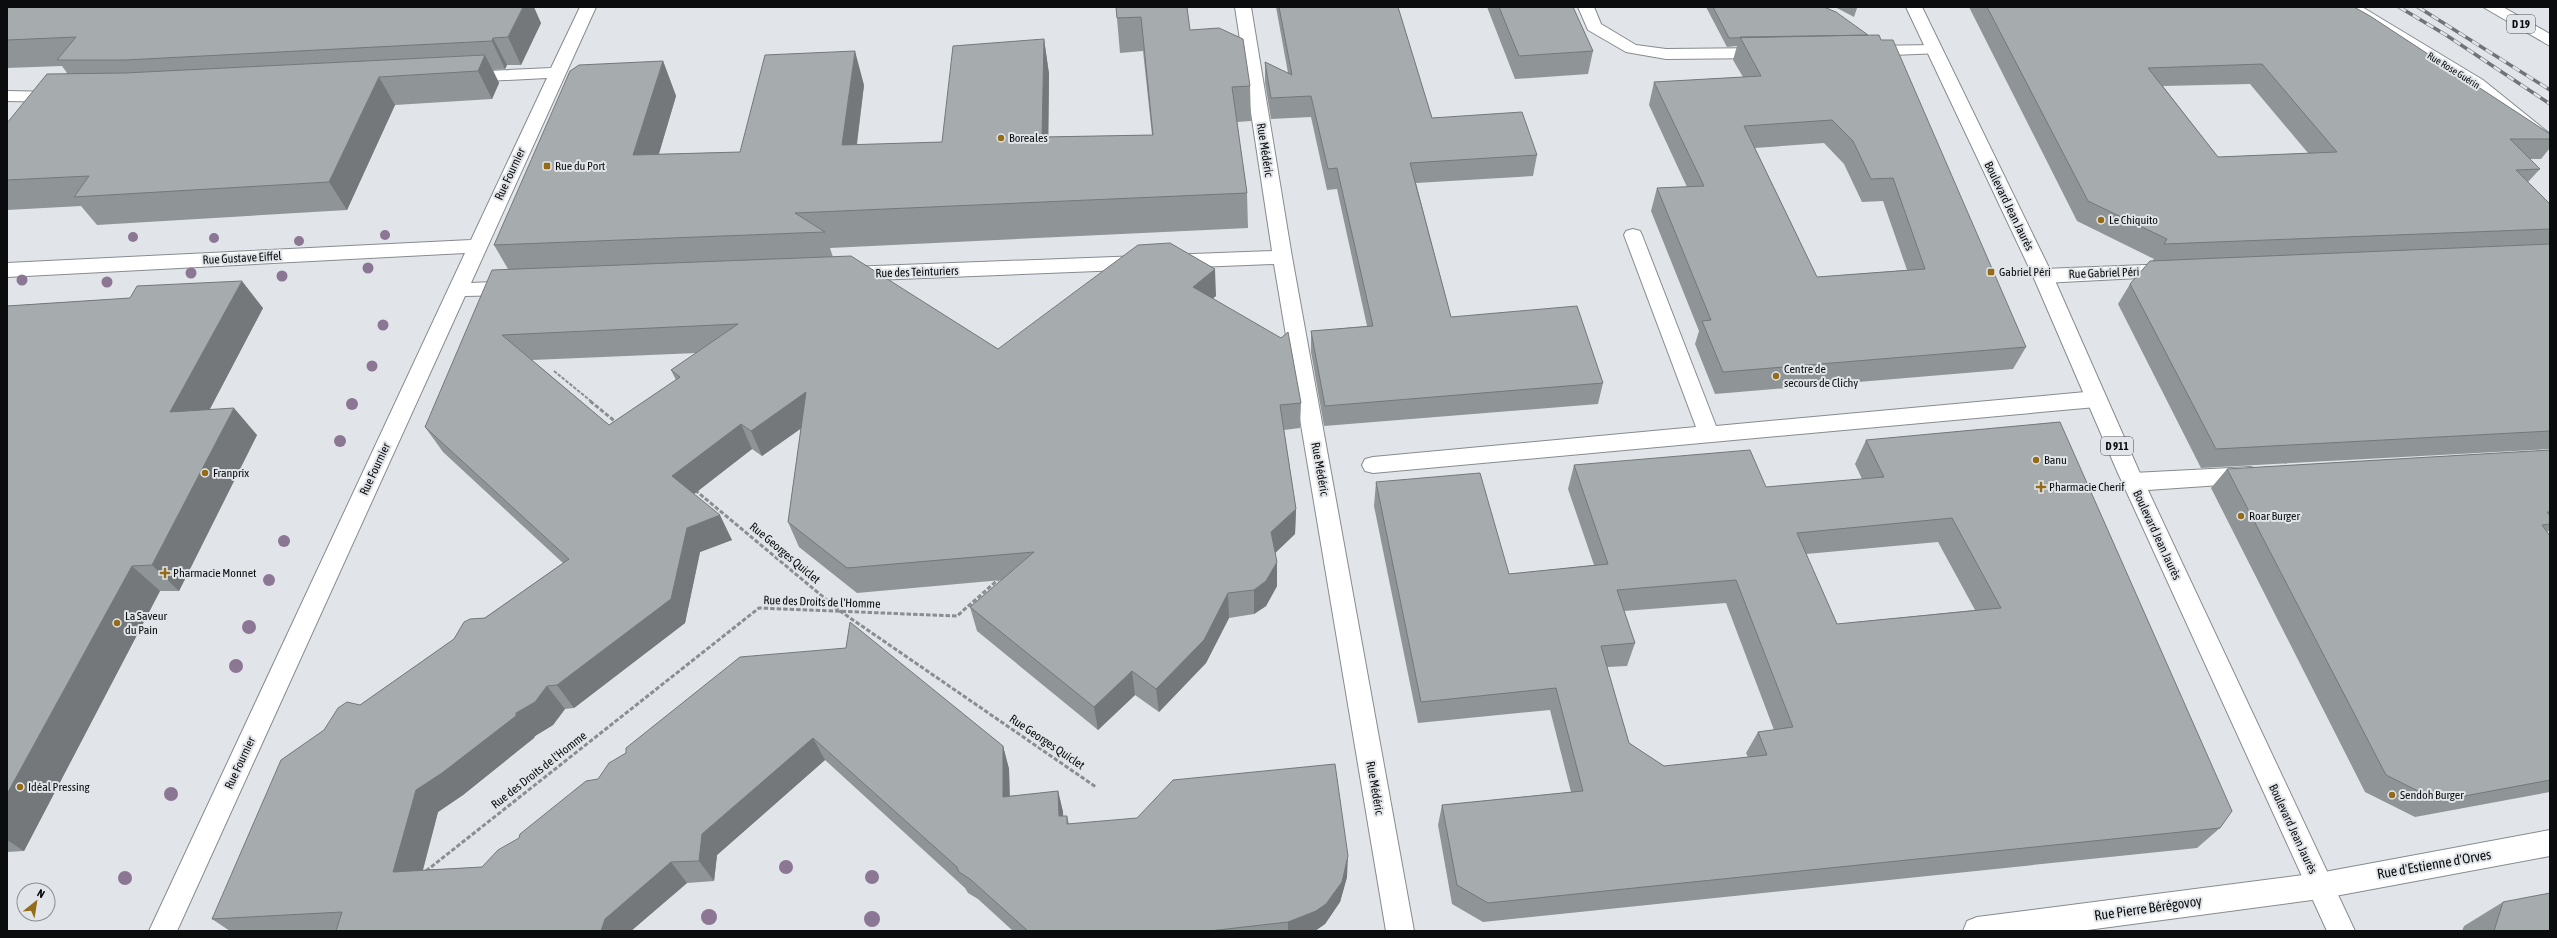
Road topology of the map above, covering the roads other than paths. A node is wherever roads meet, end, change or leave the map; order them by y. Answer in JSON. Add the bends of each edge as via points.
{"nodes":[{"id":1,"x":588,"y":7,"type":"edge"},
{"id":2,"x":1243,"y":7,"type":"edge"},
{"id":3,"x":1586,"y":7,"type":"edge"},
{"id":4,"x":1914,"y":7,"type":"edge"},
{"id":5,"x":2351,"y":7,"type":"edge"},
{"id":6,"x":2491,"y":7,"type":"edge"},
{"id":7,"x":1865,"y":33,"type":"edge"},
{"id":8,"x":2550,"y":41,"type":"edge"},
{"id":9,"x":1935,"y":50,"type":"junction"},
{"id":10,"x":1856,"y":52,"type":"edge"},
{"id":11,"x":1784,"y":53,"type":"edge"},
{"id":12,"x":557,"y":74,"type":"junction"},
{"id":13,"x":447,"y":78,"type":"edge"},
{"id":14,"x":7,"y":96,"type":"edge"},
{"id":15,"x":75,"y":96,"type":"edge"},
{"id":16,"x":2550,"y":143,"type":"edge"},
{"id":17,"x":1633,"y":234,"type":"dead end"},
{"id":18,"x":477,"y":246,"type":"junction"},
{"id":19,"x":1282,"y":257,"type":"junction"},
{"id":20,"x":7,"y":270,"type":"edge"},
{"id":21,"x":2188,"y":270,"type":"edge"},
{"id":22,"x":830,"y":275,"type":"edge"},
{"id":23,"x":2042,"y":276,"type":"junction"},
{"id":24,"x":529,"y":287,"type":"edge"},
{"id":25,"x":457,"y":290,"type":"junction"},
{"id":26,"x":2096,"y":399,"type":"junction"},
{"id":27,"x":1708,"y":434,"type":"junction"},
{"id":28,"x":1373,"y":465,"type":"dead end"},
{"id":29,"x":2268,"y":474,"type":"edge"},
{"id":30,"x":2133,"y":482,"type":"junction"},
{"id":31,"x":2550,"y":843,"type":"edge"},
{"id":32,"x":2319,"y":886,"type":"junction"},
{"id":33,"x":163,"y":931,"type":"edge"},
{"id":34,"x":1400,"y":931,"type":"edge"},
{"id":35,"x":1976,"y":931,"type":"edge"},
{"id":36,"x":2341,"y":931,"type":"edge"}],
"edges":[{"from":1,"to":12,"type":"street","name":"Rue Fournier"},
{"from":2,"to":19,"type":"street","name":"Rue Médéric"},
{"from":3,"to":11,"type":"street","via":[[1594,27],[1632,49],[1666,54]]},
{"from":4,"to":9,"type":"street","name":"Boulevard Jean Jaurès","number":"D 911"},
{"from":5,"to":16,"type":"street","name":"Rue Rose Guérin","via":[[2477,84]]},
{"from":6,"to":8,"type":"street","number":"D 19"},
{"from":7,"to":9,"type":"street","via":[[1878,42]]},
{"from":9,"to":10,"type":"street"},
{"from":9,"to":23,"type":"street","name":"Boulevard Jean Jaurès","number":"D 911"},
{"from":12,"to":13,"type":"street"},
{"from":12,"to":18,"type":"street","name":"Rue Fournier"},
{"from":14,"to":15,"type":"street"},
{"from":17,"to":27,"type":"street"},
{"from":18,"to":20,"type":"street","name":"Rue Gustave Eiffel"},
{"from":18,"to":25,"type":"street","name":"Rue Fournier"},
{"from":19,"to":22,"type":"street","name":"Rue des Teinturiers"},
{"from":19,"to":34,"type":"street","name":"Rue Médéric"},
{"from":21,"to":23,"type":"street","name":"Rue Gabriel Péri"},
{"from":23,"to":26,"type":"street","name":"Boulevard Jean Jaurès","number":"D 911"},
{"from":24,"to":25,"type":"street"},
{"from":25,"to":33,"type":"street","name":"Rue Fournier"},
{"from":26,"to":27,"type":"street"},
{"from":26,"to":30,"type":"street","name":"Boulevard Jean Jaurès","number":"D 911"},
{"from":27,"to":28,"type":"street"},
{"from":29,"to":30,"type":"street"},
{"from":30,"to":32,"type":"street","name":"Boulevard Jean Jaurès","number":"D 911"},
{"from":31,"to":32,"type":"street","name":"Rue d'Estienne d'Orves"},
{"from":32,"to":35,"type":"street","name":"Rue Pierre Bérégovoy"},
{"from":32,"to":36,"type":"street","name":"Boulevard Jean Jaurès","number":"D 911"}]}
